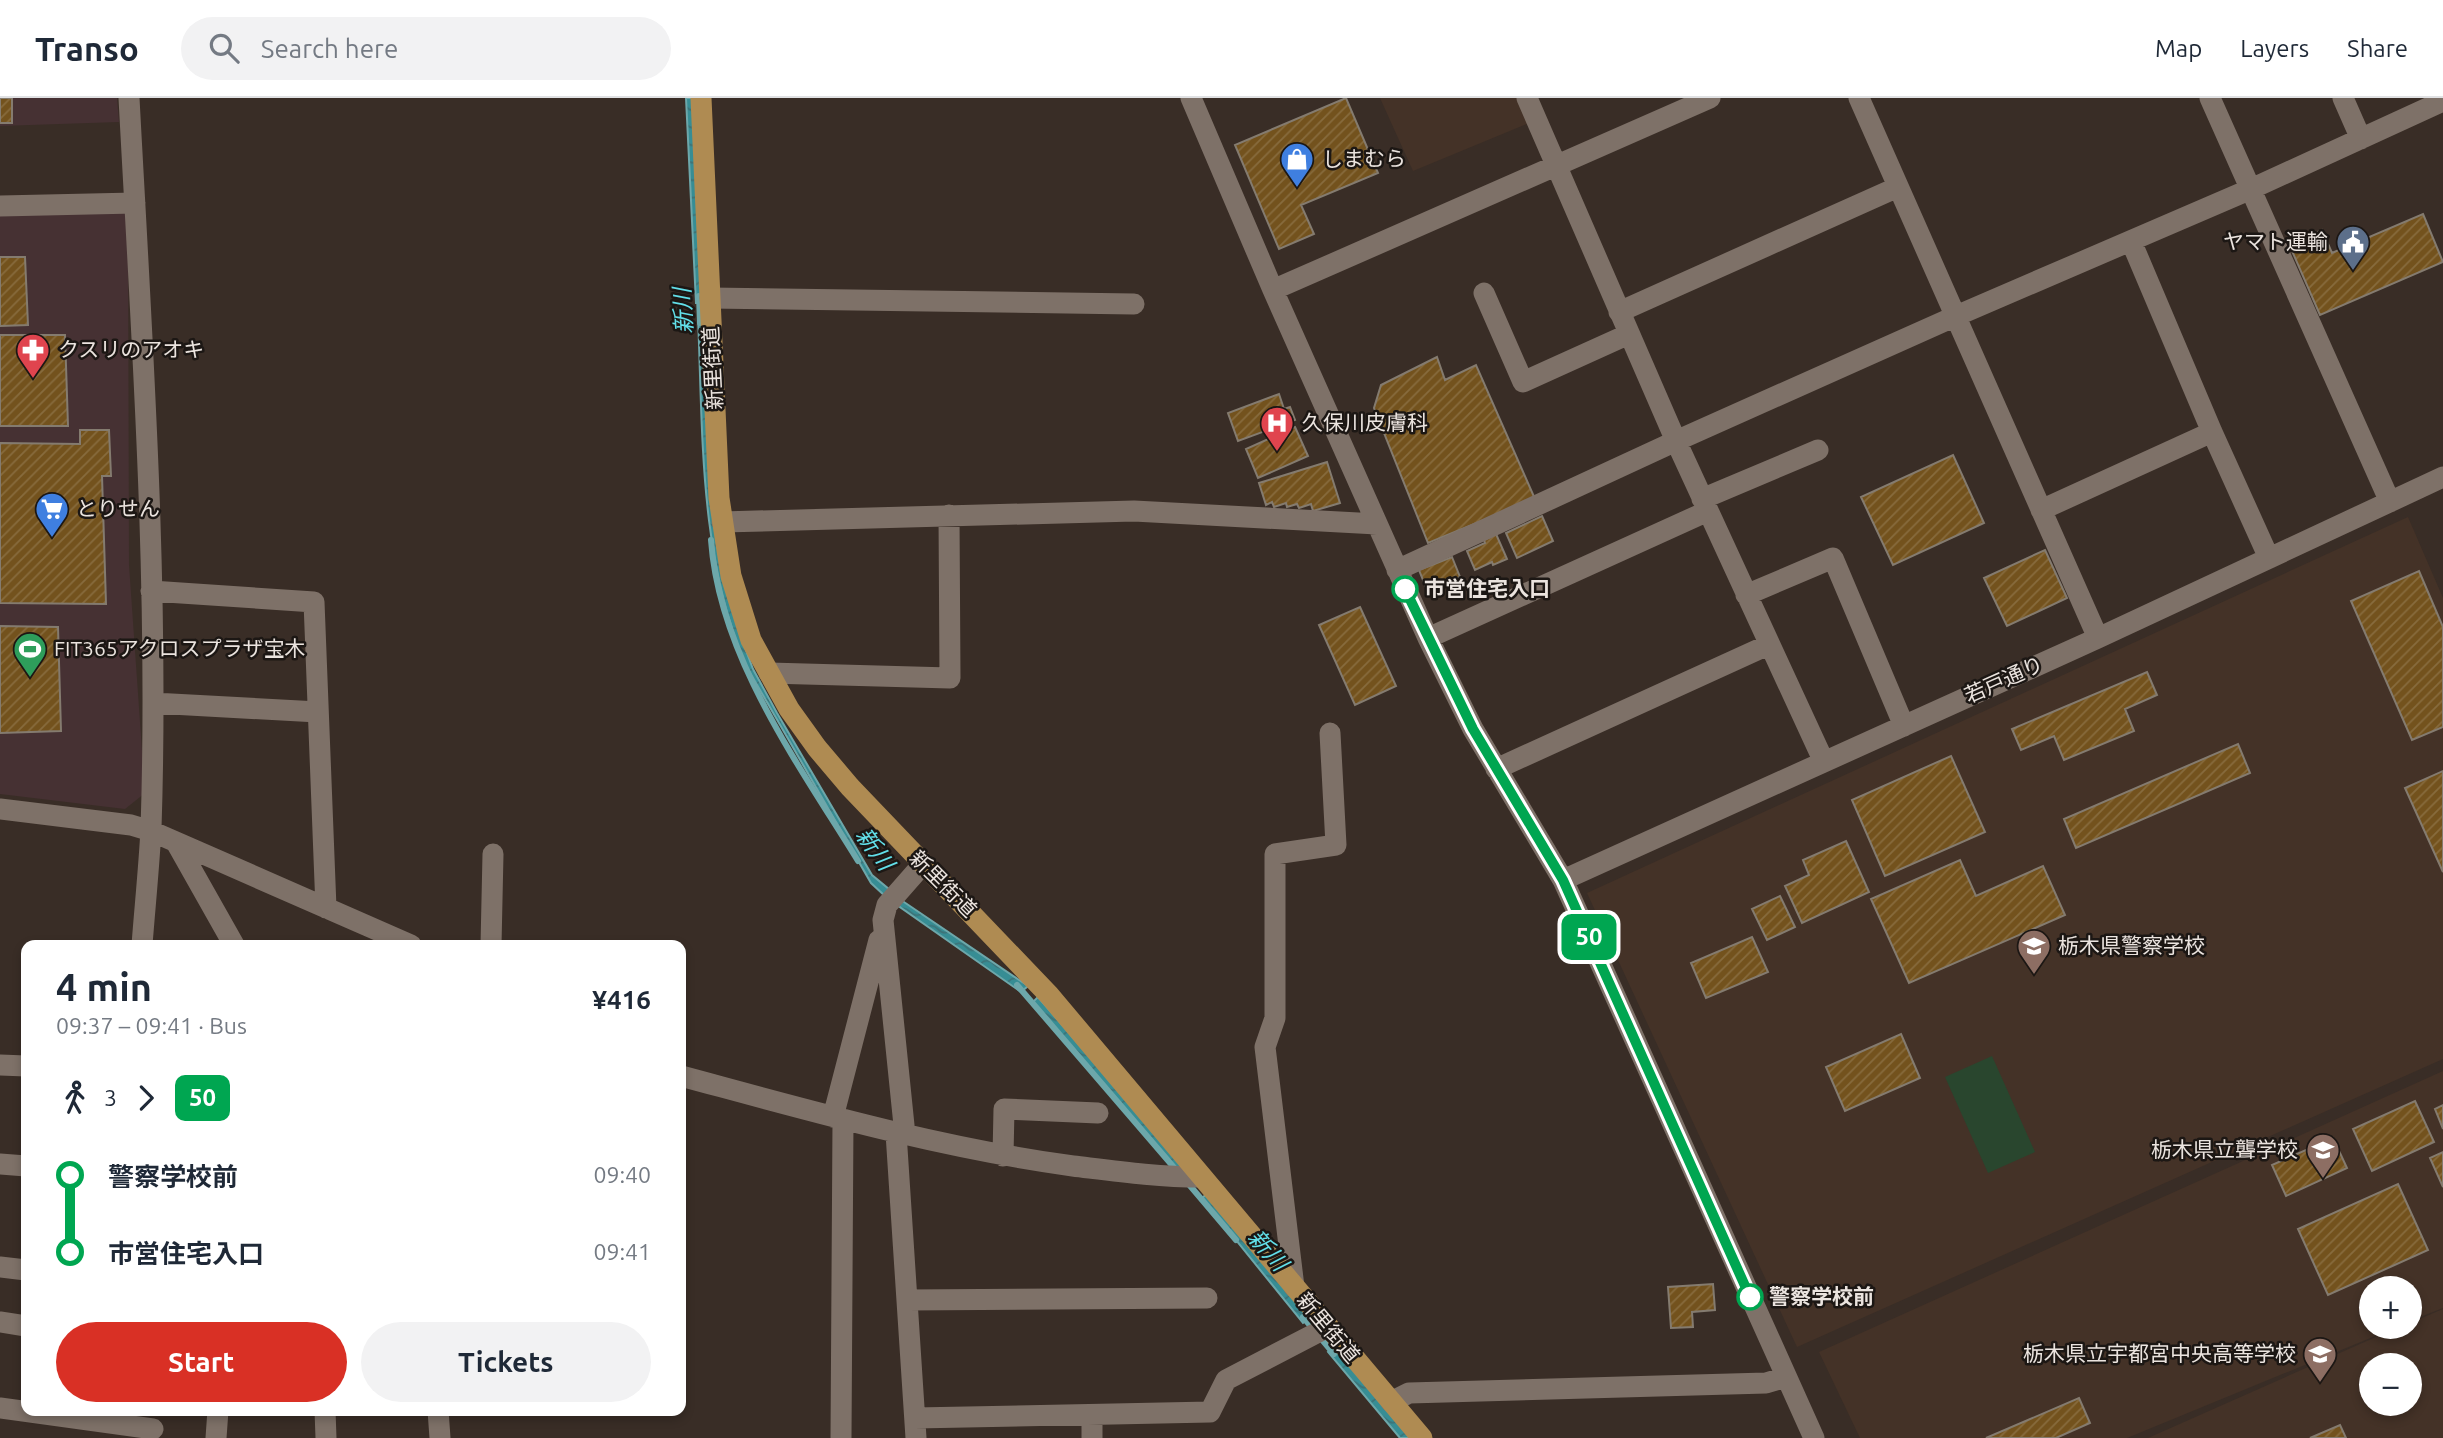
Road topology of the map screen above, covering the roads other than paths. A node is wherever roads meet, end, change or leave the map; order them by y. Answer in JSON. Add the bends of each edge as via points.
{"nodes":[{"id":1,"x":129,"y":98,"type":"edge"},
{"id":2,"x":701,"y":98,"type":"edge"},
{"id":3,"x":1191,"y":98,"type":"edge"},
{"id":4,"x":1527,"y":98,"type":"edge"},
{"id":5,"x":1710,"y":98,"type":"edge"},
{"id":6,"x":1859,"y":98,"type":"edge"},
{"id":7,"x":2210,"y":98,"type":"edge"},
{"id":8,"x":2343,"y":98,"type":"edge"},
{"id":9,"x":2439,"y":101,"type":"edge"},
{"id":10,"x":1682,"y":104,"type":"edge"},
{"id":11,"x":2361,"y":139,"type":"junction"},
{"id":12,"x":1556,"y":166,"type":"junction"},
{"id":13,"x":1898,"y":187,"type":"junction"},
{"id":14,"x":2252,"y":190,"type":"junction"},
{"id":15,"x":135,"y":203,"type":"junction"},
{"id":16,"x":0,"y":206,"type":"edge"},
{"id":17,"x":2131,"y":241,"type":"junction"},
{"id":18,"x":1273,"y":290,"type":"junction"},
{"id":19,"x":1484,"y":293,"type":"dead end"},
{"id":20,"x":710,"y":298,"type":"junction"},
{"id":21,"x":1134,"y":304,"type":"dead end"},
{"id":22,"x":1619,"y":312,"type":"junction"},
{"id":23,"x":1956,"y":316,"type":"junction"},
{"id":24,"x":1629,"y":334,"type":"junction"},
{"id":25,"x":2212,"y":432,"type":"junction"},
{"id":26,"x":1676,"y":441,"type":"junction"},
{"id":27,"x":1818,"y":450,"type":"dead end"},
{"id":28,"x":2443,"y":477,"type":"edge"},
{"id":29,"x":2390,"y":502,"type":"junction"},
{"id":30,"x":1705,"y":505,"type":"junction"},
{"id":31,"x":2041,"y":510,"type":"junction"},
{"id":32,"x":949,"y":515,"type":"junction"},
{"id":33,"x":722,"y":522,"type":"junction"},
{"id":34,"x":1377,"y":524,"type":"junction"},
{"id":35,"x":2269,"y":558,"type":"junction"},
{"id":36,"x":1397,"y":569,"type":"junction"},
{"id":37,"x":151,"y":591,"type":"junction"},
{"id":38,"x":1746,"y":595,"type":"junction"},
{"id":39,"x":1428,"y":638,"type":"junction"},
{"id":40,"x":2098,"y":638,"type":"junction"},
{"id":41,"x":1768,"y":645,"type":"junction"},
{"id":42,"x":769,"y":673,"type":"junction"},
{"id":43,"x":153,"y":703,"type":"junction"},
{"id":44,"x":318,"y":712,"type":"junction"},
{"id":45,"x":1904,"y":726,"type":"junction"},
{"id":46,"x":1330,"y":733,"type":"dead end"},
{"id":47,"x":1824,"y":762,"type":"junction"},
{"id":48,"x":1496,"y":769,"type":"junction"},
{"id":49,"x":0,"y":808,"type":"edge"},
{"id":50,"x":150,"y":831,"type":"junction"},
{"id":51,"x":177,"y":844,"type":"junction"},
{"id":52,"x":494,"y":853,"type":"dead end"},
{"id":53,"x":923,"y":864,"type":"junction"},
{"id":54,"x":1563,"y":880,"type":"junction"},
{"id":55,"x":890,"y":905,"type":"junction"},
{"id":56,"x":326,"y":908,"type":"junction"},
{"id":57,"x":142,"y":940,"type":"edge"},
{"id":58,"x":231,"y":940,"type":"edge"},
{"id":59,"x":400,"y":940,"type":"edge"},
{"id":60,"x":491,"y":940,"type":"edge"},
{"id":61,"x":0,"y":1065,"type":"edge"},
{"id":62,"x":21,"y":1066,"type":"edge"},
{"id":63,"x":686,"y":1077,"type":"edge"},
{"id":64,"x":1098,"y":1113,"type":"dead end"},
{"id":65,"x":838,"y":1118,"type":"junction"},
{"id":66,"x":901,"y":1134,"type":"junction"},
{"id":67,"x":1003,"y":1156,"type":"junction"},
{"id":68,"x":0,"y":1164,"type":"edge"},
{"id":69,"x":21,"y":1166,"type":"edge"},
{"id":70,"x":1196,"y":1177,"type":"junction"},
{"id":71,"x":0,"y":1266,"type":"edge"},
{"id":72,"x":21,"y":1269,"type":"edge"},
{"id":73,"x":1294,"y":1287,"type":"junction"},
{"id":74,"x":1207,"y":1298,"type":"dead end"},
{"id":75,"x":907,"y":1300,"type":"junction"},
{"id":76,"x":0,"y":1322,"type":"edge"},
{"id":77,"x":21,"y":1325,"type":"edge"},
{"id":78,"x":1320,"y":1331,"type":"junction"},
{"id":79,"x":1786,"y":1377,"type":"junction"},
{"id":80,"x":1391,"y":1402,"type":"junction"},
{"id":81,"x":0,"y":1408,"type":"edge"},
{"id":82,"x":21,"y":1410,"type":"edge"},
{"id":83,"x":1092,"y":1415,"type":"junction"},
{"id":84,"x":68,"y":1416,"type":"edge"},
{"id":85,"x":218,"y":1416,"type":"edge"},
{"id":86,"x":326,"y":1416,"type":"edge"},
{"id":87,"x":438,"y":1416,"type":"edge"},
{"id":88,"x":153,"y":1426,"type":"edge"},
{"id":89,"x":915,"y":1428,"type":"edge"},
{"id":90,"x":216,"y":1438,"type":"edge"},
{"id":91,"x":326,"y":1438,"type":"edge"},
{"id":92,"x":440,"y":1438,"type":"edge"},
{"id":93,"x":841,"y":1438,"type":"edge"},
{"id":94,"x":1092,"y":1438,"type":"edge"},
{"id":95,"x":1422,"y":1438,"type":"edge"},
{"id":96,"x":1814,"y":1438,"type":"edge"}],
"edges":[{"from":1,"to":15,"type":"street"},
{"from":2,"to":20,"type":"main road","name":"新里街道"},
{"from":3,"to":18,"type":"street"},
{"from":4,"to":12,"type":"street"},
{"from":5,"to":10,"type":"street"},
{"from":6,"to":13,"type":"street"},
{"from":7,"to":14,"type":"street"},
{"from":8,"to":11,"type":"street"},
{"from":9,"to":11,"type":"street"},
{"from":10,"to":12,"type":"street"},
{"from":11,"to":14,"type":"street"},
{"from":12,"to":18,"type":"street"},
{"from":12,"to":22,"type":"street"},
{"from":13,"to":22,"type":"street"},
{"from":13,"to":23,"type":"street"},
{"from":14,"to":17,"type":"street"},
{"from":14,"to":29,"type":"street"},
{"from":15,"to":16,"type":"street"},
{"from":15,"to":37,"type":"street"},
{"from":17,"to":23,"type":"street"},
{"from":17,"to":25,"type":"street"},
{"from":18,"to":34,"type":"street"},
{"from":19,"to":24,"type":"street","via":[[1523,382]]},
{"from":20,"to":21,"type":"street"},
{"from":20,"to":33,"type":"main road","name":"新里街道"},
{"from":22,"to":24,"type":"street"},
{"from":23,"to":26,"type":"street"},
{"from":23,"to":31,"type":"street"},
{"from":24,"to":26,"type":"street"},
{"from":25,"to":31,"type":"street"},
{"from":25,"to":35,"type":"street"},
{"from":26,"to":30,"type":"street"},
{"from":26,"to":36,"type":"street"},
{"from":27,"to":30,"type":"street"},
{"from":28,"to":29,"type":"street","name":"若戸通り"},
{"from":29,"to":35,"type":"street","name":"若戸通り"},
{"from":30,"to":38,"type":"street"},
{"from":30,"to":39,"type":"street"},
{"from":31,"to":40,"type":"street"},
{"from":32,"to":33,"type":"street"},
{"from":32,"to":34,"type":"street","via":[[1134,511]]},
{"from":32,"to":42,"type":"street","via":[[950,678]]},
{"from":33,"to":42,"type":"main road","name":"新里街道","via":[[740,608]]},
{"from":34,"to":36,"type":"street"},
{"from":35,"to":40,"type":"street","name":"若戸通り"},
{"from":36,"to":39,"type":"street"},
{"from":37,"to":43,"type":"street"},
{"from":37,"to":44,"type":"street","via":[[314,602]]},
{"from":38,"to":41,"type":"street"},
{"from":38,"to":45,"type":"street","via":[[1833,558]]},
{"from":39,"to":48,"type":"street"},
{"from":40,"to":45,"type":"street","name":"若戸通り"},
{"from":41,"to":47,"type":"street"},
{"from":41,"to":48,"type":"street"},
{"from":42,"to":53,"type":"main road","name":"新里街道","via":[[817,748]]},
{"from":43,"to":44,"type":"street"},
{"from":43,"to":50,"type":"street"},
{"from":44,"to":56,"type":"street"},
{"from":45,"to":47,"type":"street","name":"若戸通り"},
{"from":46,"to":73,"type":"street","via":[[1336,845],[1275,854],[1275,1018],[1265,1047]]},
{"from":47,"to":54,"type":"street","name":"若戸通り"},
{"from":48,"to":54,"type":"street"},
{"from":49,"to":50,"type":"street"},
{"from":50,"to":51,"type":"street"},
{"from":50,"to":57,"type":"street"},
{"from":51,"to":56,"type":"street"},
{"from":51,"to":58,"type":"street"},
{"from":52,"to":60,"type":"street"},
{"from":53,"to":55,"type":"street"},
{"from":53,"to":70,"type":"main road","name":"新里街道","via":[[1049,995]]},
{"from":54,"to":79,"type":"street"},
{"from":55,"to":65,"type":"street"},
{"from":55,"to":66,"type":"street"},
{"from":56,"to":59,"type":"street"},
{"from":61,"to":62,"type":"street"},
{"from":63,"to":65,"type":"street"},
{"from":64,"to":67,"type":"street","via":[[1004,1109]]},
{"from":65,"to":66,"type":"street"},
{"from":65,"to":93,"type":"street"},
{"from":66,"to":67,"type":"street"},
{"from":66,"to":75,"type":"street"},
{"from":67,"to":70,"type":"street","via":[[1134,1174]]},
{"from":68,"to":69,"type":"street"},
{"from":70,"to":73,"type":"main road","name":"新里街道"},
{"from":71,"to":72,"type":"street"},
{"from":73,"to":78,"type":"main road","name":"新里街道"},
{"from":74,"to":75,"type":"street"},
{"from":75,"to":89,"type":"street"},
{"from":76,"to":77,"type":"street"},
{"from":78,"to":80,"type":"main road","name":"新里街道"},
{"from":78,"to":83,"type":"street","via":[[1226,1380],[1210,1412]]},
{"from":79,"to":80,"type":"street","via":[[1766,1384],[1409,1393]]},
{"from":79,"to":96,"type":"street"},
{"from":80,"to":95,"type":"main road","name":"新里街道"},
{"from":81,"to":82,"type":"street"},
{"from":83,"to":89,"type":"street"},
{"from":83,"to":94,"type":"street"},
{"from":84,"to":88,"type":"street"},
{"from":85,"to":90,"type":"street"},
{"from":86,"to":91,"type":"street"},
{"from":87,"to":92,"type":"street"}]}
